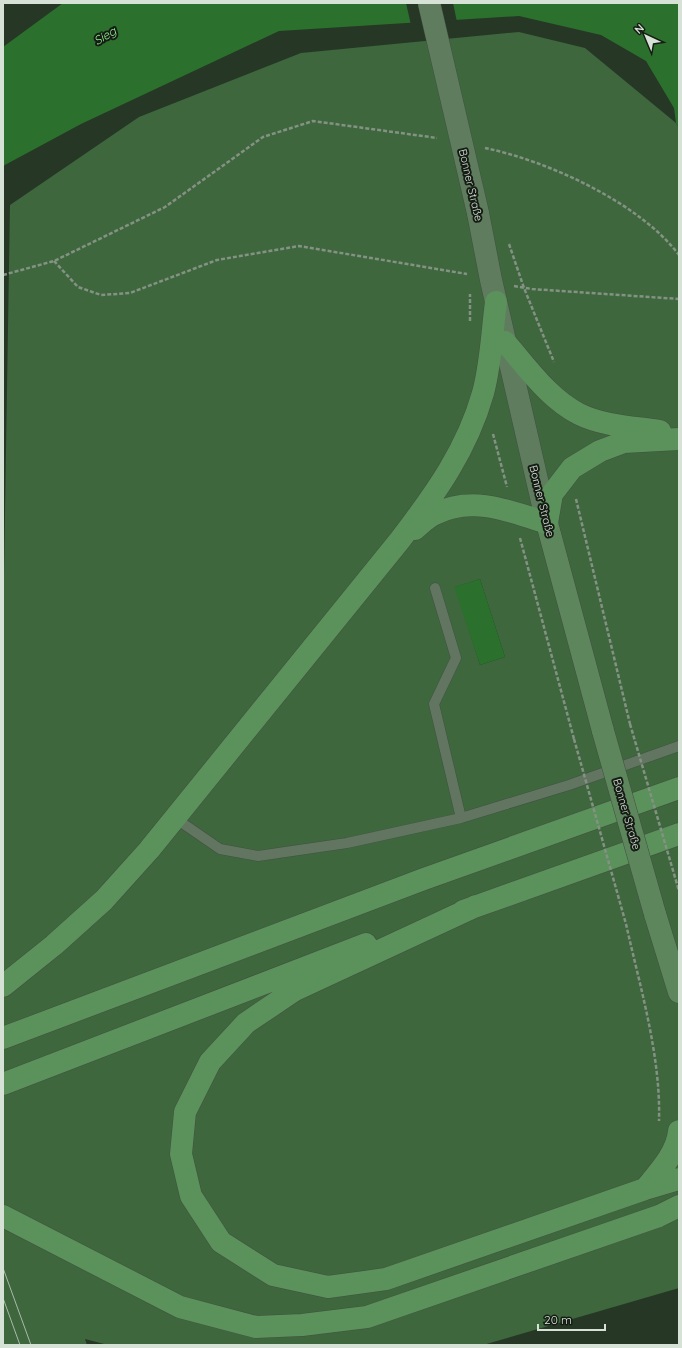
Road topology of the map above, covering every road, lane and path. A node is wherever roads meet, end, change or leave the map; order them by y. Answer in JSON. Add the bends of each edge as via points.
{"nodes":[{"id":1,"x":429,"y":3,"type":"edge"},
{"id":2,"x":418,"y":134,"type":"dead end"},
{"id":3,"x":503,"y":151,"type":"dead end"},
{"id":4,"x":506,"y":238,"type":"dead end"},
{"id":5,"x":679,"y":255,"type":"edge"},
{"id":6,"x":54,"y":261,"type":"junction"},
{"id":7,"x":3,"y":275,"type":"edge"},
{"id":8,"x":470,"y":275,"type":"dead end"},
{"id":9,"x":524,"y":288,"type":"junction"},
{"id":10,"x":679,"y":299,"type":"edge"},
{"id":11,"x":496,"y":302,"type":"junction"},
{"id":12,"x":506,"y":342,"type":"junction"},
{"id":13,"x":555,"y":366,"type":"dead end"},
{"id":14,"x":679,"y":434,"type":"edge"},
{"id":15,"x":679,"y":439,"type":"edge"},
{"id":16,"x":572,"y":468,"type":"junction"},
{"id":17,"x":547,"y":523,"type":"junction"},
{"id":18,"x":400,"y":540,"type":"junction"},
{"id":19,"x":435,"y":588,"type":"dead end"},
{"id":20,"x":574,"y":739,"type":"dead end"},
{"id":21,"x":679,"y":746,"type":"edge"},
{"id":22,"x":679,"y":788,"type":"edge"},
{"id":23,"x":174,"y":818,"type":"junction"},
{"id":24,"x":461,"y":818,"type":"junction"},
{"id":25,"x":679,"y":834,"type":"edge"},
{"id":26,"x":679,"y":891,"type":"edge"},
{"id":27,"x":476,"y":906,"type":"junction"},
{"id":28,"x":3,"y":986,"type":"edge"},
{"id":29,"x":679,"y":992,"type":"edge"},
{"id":30,"x":3,"y":1038,"type":"edge"},
{"id":31,"x":3,"y":1084,"type":"edge"},
{"id":32,"x":669,"y":1128,"type":"edge"},
{"id":33,"x":679,"y":1179,"type":"edge"},
{"id":34,"x":645,"y":1189,"type":"junction"},
{"id":35,"x":679,"y":1206,"type":"edge"},
{"id":36,"x":669,"y":1215,"type":"edge"},
{"id":37,"x":3,"y":1216,"type":"edge"}],
"edges":[{"from":1,"to":11,"type":"main road","name":"Bonner Straße","bridge":true},
{"from":2,"to":6,"type":"path","via":[[313,121],[263,137],[165,207]]},
{"from":3,"to":5,"type":"path","via":[[562,173],[616,200],[667,239]]},
{"from":4,"to":9,"type":"path"},
{"from":6,"to":7,"type":"path"},
{"from":6,"to":8,"type":"path","via":[[78,287],[101,295],[130,293],[217,260],[299,246]]},
{"from":9,"to":10,"type":"path"},
{"from":9,"to":13,"type":"path"},
{"from":11,"to":12,"type":"main road","name":"Bonner Straße"},
{"from":11,"to":18,"type":"highway","via":[[483,392],[470,428],[457,459]]},
{"from":12,"to":14,"type":"highway","via":[[548,393],[579,414],[597,421]]},
{"from":12,"to":17,"type":"main road","name":"Bonner Straße"},
{"from":15,"to":16,"type":"highway","via":[[624,442],[600,451]]},
{"from":16,"to":17,"type":"highway","via":[[552,494]]},
{"from":16,"to":26,"type":"path","bridge":true,"via":[[573,486],[630,724]]},
{"from":17,"to":18,"type":"highway","via":[[490,505],[463,505],[435,514]]},
{"from":17,"to":29,"type":"main road","name":"Bonner Straße","bridge":true,"via":[[603,731]]},
{"from":18,"to":23,"type":"highway"},
{"from":19,"to":24,"type":"lane","via":[[456,658],[434,704]]},
{"from":20,"to":32,"type":"path","bridge":true,"via":[[626,924]]},
{"from":21,"to":24,"type":"lane","via":[[569,786]]},
{"from":22,"to":30,"type":"highway","via":[[402,888]]},
{"from":23,"to":24,"type":"lane","via":[[220,849],[258,856],[347,843]]},
{"from":23,"to":28,"type":"highway","via":[[104,900]]},
{"from":25,"to":27,"type":"highway"},
{"from":27,"to":31,"type":"highway","via":[[336,954]]},
{"from":27,"to":34,"type":"highway","via":[[295,990],[246,1023],[210,1062],[185,1112],[181,1154],[191,1196],[221,1242],[273,1274],[328,1287],[386,1279]]},
{"from":32,"to":34,"type":"highway","via":[[678,1142]]},
{"from":33,"to":34,"type":"highway"},
{"from":35,"to":36,"type":"highway"},
{"from":36,"to":37,"type":"highway","via":[[367,1317],[256,1327],[180,1307]]}]}
